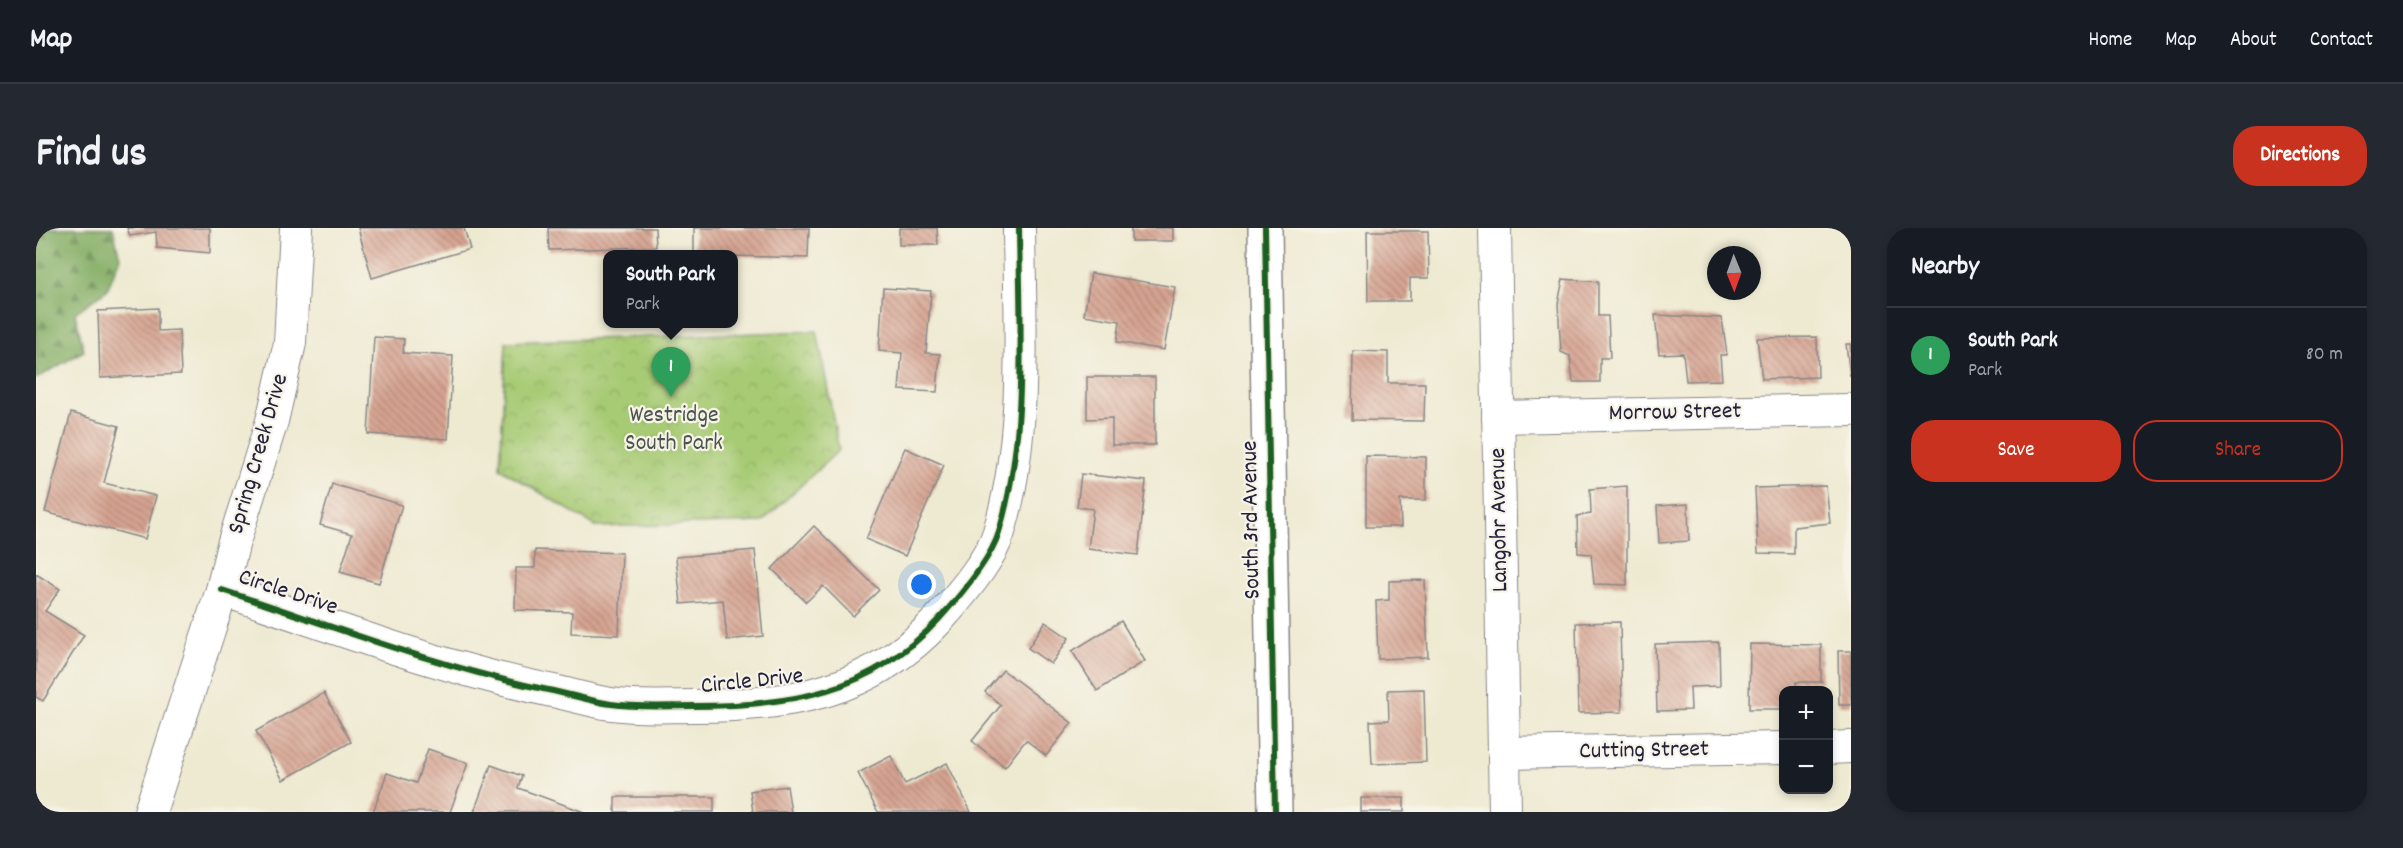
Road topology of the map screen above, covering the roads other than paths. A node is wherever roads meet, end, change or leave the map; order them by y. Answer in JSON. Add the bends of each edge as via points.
{"nodes":[{"id":1,"x":296,"y":228,"type":"edge"},
{"id":2,"x":1019,"y":228,"type":"edge"},
{"id":3,"x":1265,"y":228,"type":"edge"},
{"id":4,"x":1495,"y":228,"type":"edge"},
{"id":5,"x":1851,"y":410,"type":"edge"},
{"id":6,"x":1498,"y":417,"type":"junction"},
{"id":7,"x":222,"y":590,"type":"junction"},
{"id":8,"x":1851,"y":747,"type":"edge"},
{"id":9,"x":1779,"y":748,"type":"edge"},
{"id":10,"x":1833,"y":748,"type":"edge"},
{"id":11,"x":1504,"y":753,"type":"junction"},
{"id":12,"x":150,"y":812,"type":"edge"},
{"id":13,"x":1275,"y":812,"type":"edge"},
{"id":14,"x":1505,"y":812,"type":"edge"}],
"edges":[{"from":1,"to":7,"type":"street","name":"Spring Creek Drive","via":[[290,344],[273,421]]},
{"from":2,"to":7,"type":"street","name":"Circle Drive","via":[[1018,417],[998,535],[962,594],[916,644],[863,677],[805,698],[737,706],[613,704],[458,668]]},
{"from":3,"to":13,"type":"main road","name":"South 3rd Avenue"},
{"from":4,"to":6,"type":"street","name":"Langohr Avenue"},
{"from":5,"to":6,"type":"street","name":"Morrow Street"},
{"from":6,"to":11,"type":"street","name":"Langohr Avenue"},
{"from":7,"to":12,"type":"street","name":"Spring Creek Drive"},
{"from":8,"to":10,"type":"street"},
{"from":9,"to":11,"type":"street","name":"Cutting Street"},
{"from":11,"to":14,"type":"street","name":"Langohr Avenue"}]}
